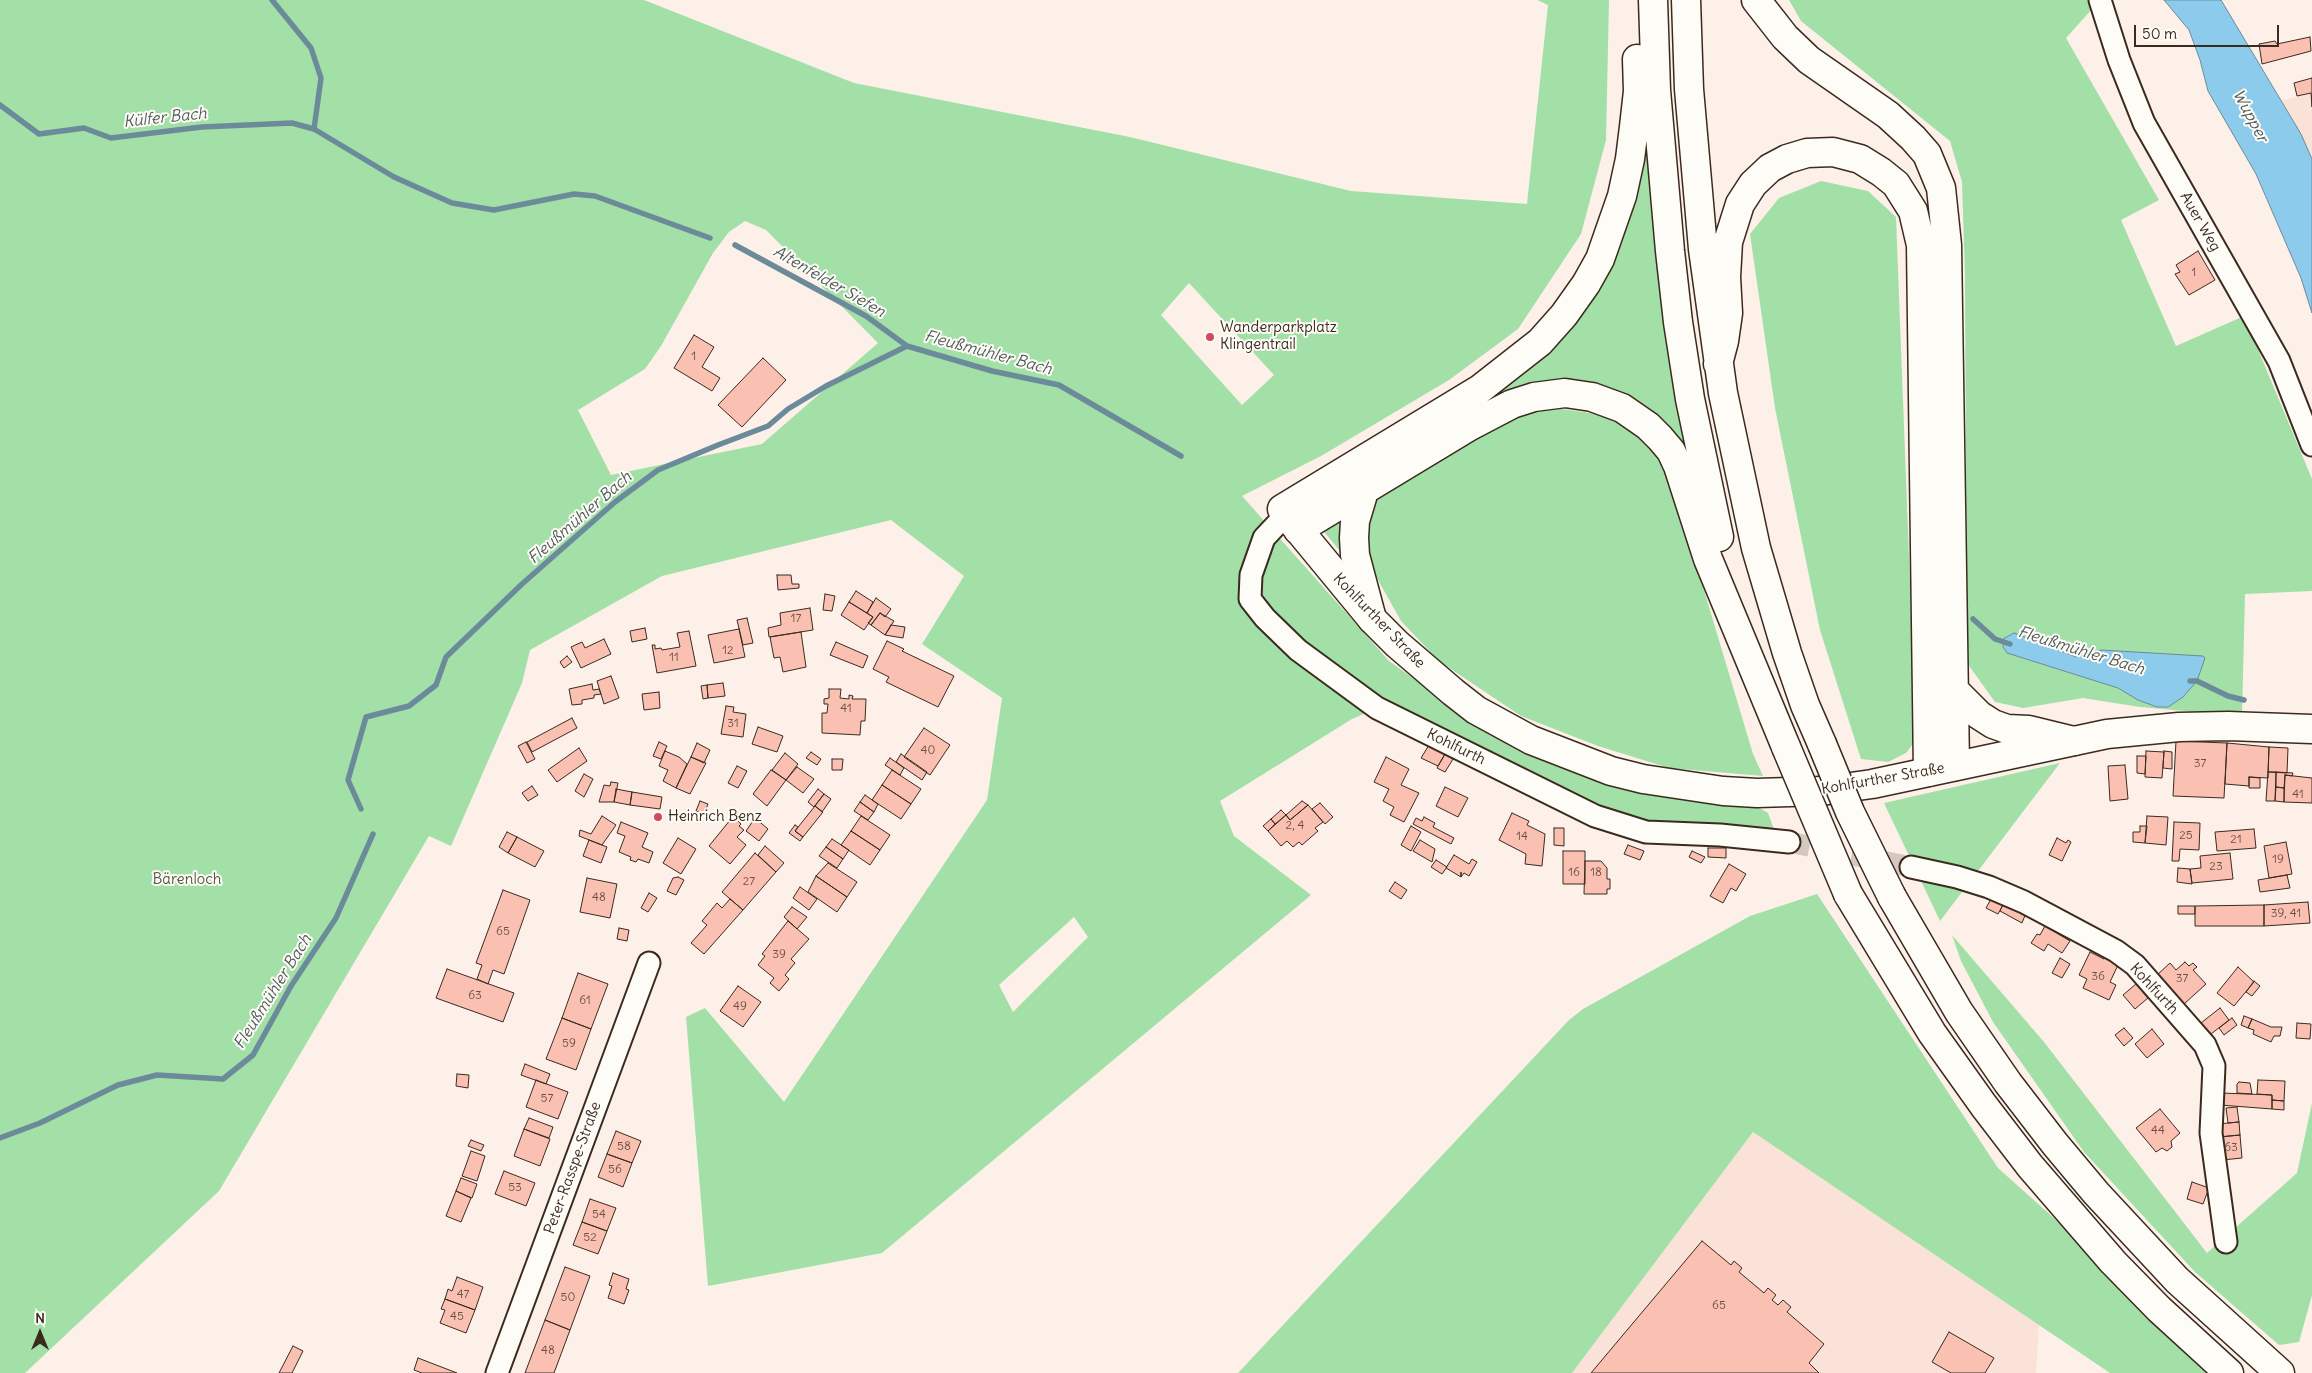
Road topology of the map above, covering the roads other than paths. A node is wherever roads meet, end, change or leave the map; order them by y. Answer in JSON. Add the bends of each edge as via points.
{"nodes":[{"id":1,"x":1639,"y":0,"type":"edge"},
{"id":2,"x":1652,"y":0,"type":"edge"},
{"id":3,"x":1686,"y":0,"type":"edge"},
{"id":4,"x":1756,"y":0,"type":"edge"},
{"id":5,"x":2100,"y":0,"type":"edge"},
{"id":6,"x":1718,"y":364,"type":"junction"},
{"id":7,"x":2311,"y":442,"type":"edge"},
{"id":8,"x":1364,"y":491,"type":"junction"},
{"id":9,"x":1289,"y":519,"type":"junction"},
{"id":10,"x":1372,"y":619,"type":"junction"},
{"id":11,"x":1754,"y":669,"type":"junction"},
{"id":12,"x":1954,"y":690,"type":"junction"},
{"id":13,"x":2312,"y":729,"type":"edge"},
{"id":14,"x":2074,"y":741,"type":"junction"},
{"id":15,"x":1956,"y":766,"type":"junction"},
{"id":16,"x":1928,"y":772,"type":"junction"},
{"id":17,"x":1789,"y":842,"type":"tunnel mouth"},
{"id":18,"x":1911,"y":867,"type":"tunnel mouth"},
{"id":19,"x":649,"y":963,"type":"dead end"},
{"id":20,"x":2226,"y":1242,"type":"dead end"},
{"id":21,"x":497,"y":1373,"type":"edge"},
{"id":22,"x":2229,"y":1373,"type":"edge"},
{"id":23,"x":2280,"y":1373,"type":"edge"}],
"edges":[{"from":1,"to":9,"type":"main road","via":[[1638,91],[1630,159],[1622,196],[1600,259],[1586,284],[1540,342],[1480,389],[1329,478]]},
{"from":2,"to":11,"type":"main road","via":[[1669,242],[1686,370],[1711,503]]},
{"from":3,"to":6,"type":"main road","via":[[1689,89],[1703,248]]},
{"from":4,"to":12,"type":"main road","via":[[1785,37],[1809,60],[1907,132],[1926,154],[1941,188],[1947,245]]},
{"from":5,"to":7,"type":"street","name":"Auer Weg","via":[[2144,123],[2279,361]]},
{"from":6,"to":16,"type":"main road","via":[[1728,313],[1728,242],[1740,204],[1753,184],[1770,168],[1787,159],[1807,153],[1833,152],[1860,159],[1896,184],[1913,211],[1921,245]]},
{"from":6,"to":23,"type":"main road","bridge":true,"via":[[1742,490],[1787,653],[1850,812],[1892,897],[1959,1012],[2055,1144],[2178,1280]]},
{"from":8,"to":9,"type":"main road"},
{"from":8,"to":10,"type":"main road","via":[[1356,521],[1355,546]]},
{"from":8,"to":11,"type":"main road","via":[[1493,413],[1527,399],[1550,394],[1579,394],[1622,408],[1660,438],[1678,466],[1708,559]]},
{"from":9,"to":10,"type":"main road","name":"Kohlfurther Straße"},
{"from":9,"to":17,"type":"street","name":"Kohlfurth","via":[[1279,522],[1264,538],[1251,575],[1250,599],[1298,650],[1377,708],[1595,816],[1646,832],[1720,834]]},
{"from":10,"to":16,"type":"main road","name":"Kohlfurther Straße","via":[[1430,674],[1476,710],[1531,740],[1611,771],[1682,786],[1757,793],[1822,791]]},
{"from":11,"to":22,"type":"main road","bridge":true,"via":[[1848,894],[1932,1033],[2030,1166],[2113,1262]]},
{"from":12,"to":14,"type":"main road","via":[[1979,716],[1993,724]]},
{"from":12,"to":15,"type":"main road"},
{"from":13,"to":14,"type":"main road","name":"Kohlfurther Straße","via":[[2179,727],[2107,734]]},
{"from":14,"to":15,"type":"main road","name":"Kohlfurther Straße"},
{"from":15,"to":16,"type":"main road","name":"Kohlfurther Straße"},
{"from":18,"to":20,"type":"street","name":"Kohlfurth","via":[[1989,887],[2116,951],[2135,965],[2205,1045],[2214,1066],[2211,1133]]},
{"from":19,"to":21,"type":"street","name":"Peter-Rasspe-Straße"}]}
